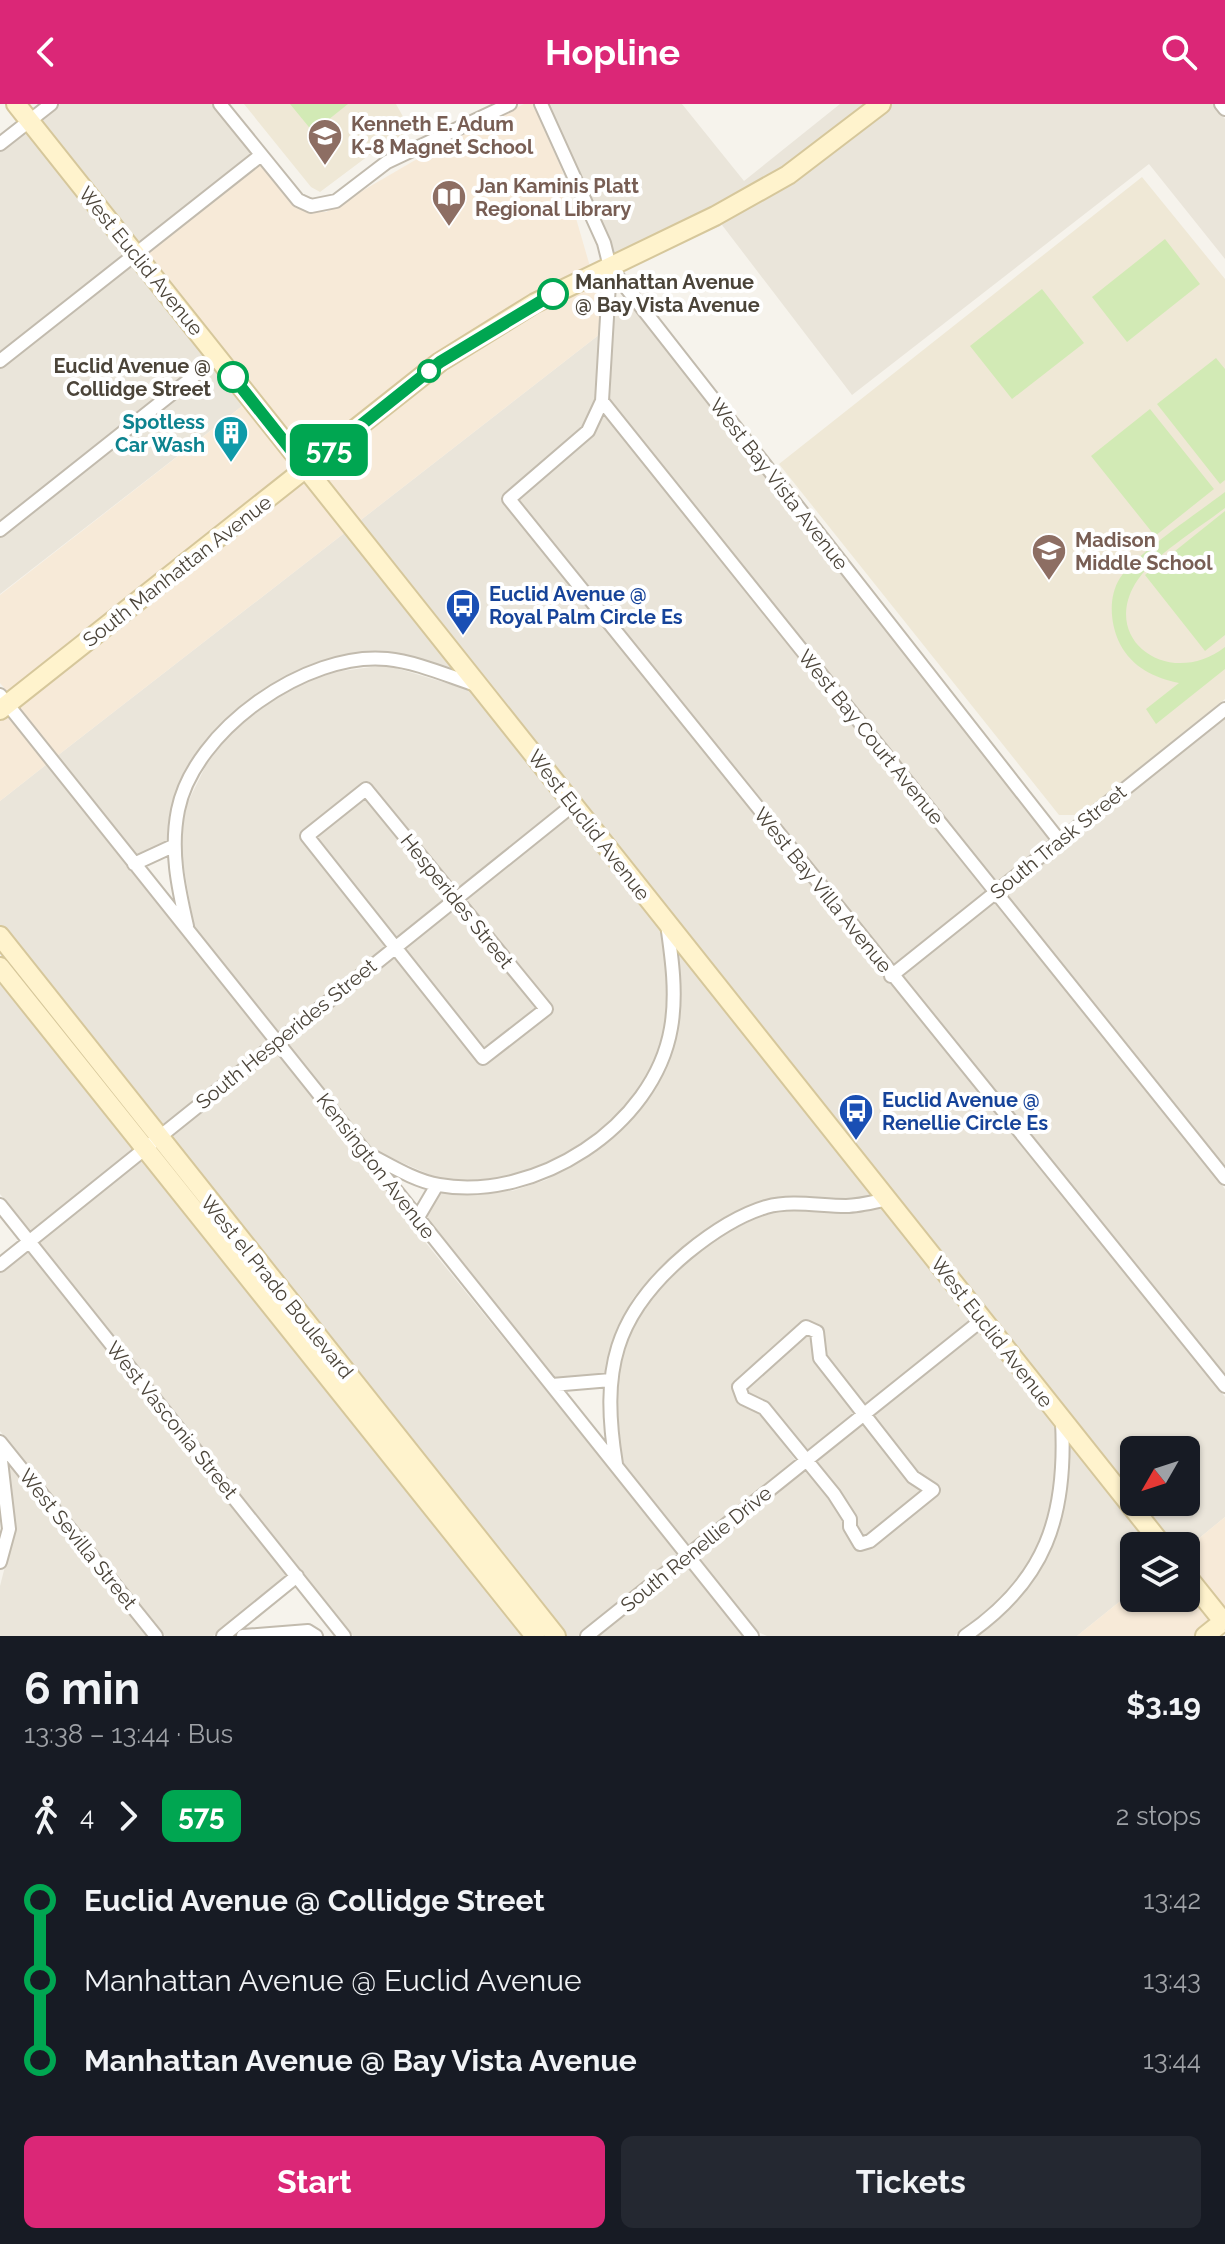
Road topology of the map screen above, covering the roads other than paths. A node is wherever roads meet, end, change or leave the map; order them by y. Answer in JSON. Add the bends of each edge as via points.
{"nodes":[{"id":1,"x":16,"y":104,"type":"edge"},
{"id":2,"x":51,"y":104,"type":"edge"},
{"id":3,"x":220,"y":104,"type":"edge"},
{"id":4,"x":510,"y":104,"type":"edge"},
{"id":5,"x":541,"y":104,"type":"edge"},
{"id":6,"x":881,"y":104,"type":"edge"},
{"id":7,"x":29,"y":121,"type":"junction"},
{"id":8,"x":0,"y":144,"type":"edge"},
{"id":9,"x":261,"y":155,"type":"junction"},
{"id":10,"x":136,"y":255,"type":"junction"},
{"id":11,"x":610,"y":267,"type":"junction"},
{"id":12,"x":218,"y":357,"type":"junction"},
{"id":13,"x":0,"y":361,"type":"edge"},
{"id":14,"x":602,"y":401,"type":"junction"},
{"id":15,"x":306,"y":469,"type":"junction"},
{"id":16,"x":0,"y":530,"type":"edge"},
{"id":17,"x":477,"y":685,"type":"junction"},
{"id":18,"x":2,"y":703,"type":"edge"},
{"id":19,"x":1225,"y":709,"type":"edge"},
{"id":20,"x":573,"y":805,"type":"junction"},
{"id":21,"x":1058,"y":839,"type":"junction"},
{"id":22,"x":173,"y":846,"type":"junction"},
{"id":23,"x":134,"y":864,"type":"junction"},
{"id":24,"x":995,"y":892,"type":"junction"},
{"id":25,"x":454,"y":899,"type":"junction"},
{"id":26,"x":667,"y":924,"type":"junction"},
{"id":27,"x":188,"y":929,"type":"junction"},
{"id":28,"x":0,"y":936,"type":"edge"},
{"id":29,"x":395,"y":947,"type":"junction"},
{"id":30,"x":0,"y":967,"type":"edge"},
{"id":31,"x":891,"y":976,"type":"junction"},
{"id":32,"x":37,"y":999,"type":"junction"},
{"id":33,"x":277,"y":1042,"type":"junction"},
{"id":34,"x":152,"y":1142,"type":"junction"},
{"id":35,"x":369,"y":1155,"type":"junction"},
{"id":36,"x":1225,"y":1178,"type":"edge"},
{"id":37,"x":437,"y":1185,"type":"junction"},
{"id":38,"x":888,"y":1199,"type":"junction"},
{"id":39,"x":0,"y":1205,"type":"edge"},
{"id":40,"x":417,"y":1219,"type":"junction"},
{"id":41,"x":30,"y":1241,"type":"junction"},
{"id":42,"x":0,"y":1265,"type":"edge"},
{"id":43,"x":983,"y":1319,"type":"junction"},
{"id":44,"x":611,"y":1380,"type":"junction"},
{"id":45,"x":552,"y":1385,"type":"junction"},
{"id":46,"x":1225,"y":1386,"type":"edge"},
{"id":47,"x":864,"y":1414,"type":"junction"},
{"id":48,"x":1062,"y":1422,"type":"junction"},
{"id":49,"x":0,"y":1442,"type":"edge"},
{"id":50,"x":0,"y":1452,"type":"edge"},
{"id":51,"x":805,"y":1461,"type":"junction"},
{"id":52,"x":617,"y":1467,"type":"junction"},
{"id":53,"x":419,"y":1478,"type":"junction"},
{"id":54,"x":1152,"y":1532,"type":"edge"},
{"id":55,"x":688,"y":1556,"type":"junction"},
{"id":56,"x":0,"y":1562,"type":"edge"},
{"id":57,"x":297,"y":1576,"type":"junction"},
{"id":58,"x":1200,"y":1592,"type":"edge"},
{"id":59,"x":1224,"y":1621,"type":"edge"},
{"id":60,"x":156,"y":1636,"type":"edge"},
{"id":61,"x":223,"y":1636,"type":"edge"},
{"id":62,"x":243,"y":1636,"type":"edge"},
{"id":63,"x":316,"y":1636,"type":"edge"},
{"id":64,"x":344,"y":1636,"type":"edge"},
{"id":65,"x":535,"y":1636,"type":"edge"},
{"id":66,"x":556,"y":1636,"type":"edge"},
{"id":67,"x":587,"y":1636,"type":"edge"},
{"id":68,"x":752,"y":1636,"type":"edge"},
{"id":69,"x":965,"y":1636,"type":"edge"},
{"id":70,"x":1205,"y":1636,"type":"edge"}],
"edges":[{"from":1,"to":7,"type":"street","name":"West Euclid Avenue"},
{"from":2,"to":7,"type":"street"},
{"from":3,"to":9,"type":"street"},
{"from":4,"to":9,"type":"street","via":[[387,162],[336,201],[311,206],[298,200]]},
{"from":5,"to":11,"type":"street","name":"West Bay Vista Avenue"},
{"from":6,"to":11,"type":"street","name":"South Manhattan Avenue","via":[[788,175]]},
{"from":7,"to":8,"type":"street"},
{"from":7,"to":10,"type":"street","name":"West Euclid Avenue"},
{"from":9,"to":10,"type":"street"},
{"from":10,"to":12,"type":"street","name":"West Euclid Avenue"},
{"from":10,"to":13,"type":"street"},
{"from":11,"to":14,"type":"street"},
{"from":11,"to":15,"type":"street","name":"South Manhattan Avenue","via":[[535,303],[440,362]]},
{"from":11,"to":21,"type":"street","name":"West Bay Vista Avenue"},
{"from":12,"to":15,"type":"street","name":"West Euclid Avenue"},
{"from":12,"to":16,"type":"street"},
{"from":14,"to":24,"type":"street","name":"West Bay Court Avenue"},
{"from":14,"to":31,"type":"street","name":"West Bay Villa Avenue","via":[[588,431],[509,499]]},
{"from":15,"to":17,"type":"street","name":"West Euclid Avenue"},
{"from":15,"to":18,"type":"street","name":"South Manhattan Avenue"},
{"from":17,"to":20,"type":"street","name":"West Euclid Avenue"},
{"from":17,"to":22,"type":"street","via":[[387,659],[342,664],[298,677],[229,726],[206,752],[178,807]]},
{"from":18,"to":23,"type":"street","name":"Kensington Avenue"},
{"from":19,"to":21,"type":"street","name":"South Trask Street"},
{"from":20,"to":25,"type":"street","name":"South Hesperides Street"},
{"from":20,"to":26,"type":"street","name":"West Euclid Avenue"},
{"from":21,"to":24,"type":"street","name":"South Trask Street"},
{"from":22,"to":23,"type":"street"},
{"from":22,"to":27,"type":"street"},
{"from":23,"to":27,"type":"street","name":"Kensington Avenue"},
{"from":24,"to":31,"type":"street","name":"South Trask Street"},
{"from":24,"to":36,"type":"street","name":"West Bay Court Avenue"},
{"from":25,"to":29,"type":"street","name":"South Hesperides Street"},
{"from":25,"to":29,"type":"street","name":"Hesperides Street","via":[[366,789],[307,836]]},
{"from":25,"to":29,"type":"street","name":"Hesperides Street","via":[[546,1009],[483,1058]]},
{"from":26,"to":37,"type":"street","via":[[674,973],[671,1028],[658,1069],[640,1098],[576,1155],[543,1175],[512,1185]]},
{"from":26,"to":38,"type":"street","name":"West Euclid Avenue"},
{"from":27,"to":33,"type":"street","name":"Kensington Avenue"},
{"from":28,"to":32,"type":"street","name":"West el Prado Boulevard"},
{"from":29,"to":33,"type":"street","name":"South Hesperides Street"},
{"from":30,"to":32,"type":"street","name":"West el Prado Boulevard"},
{"from":31,"to":46,"type":"street","name":"West Bay Villa Avenue"},
{"from":32,"to":34,"type":"street","name":"West el Prado Boulevard"},
{"from":33,"to":34,"type":"street","name":"South Hesperides Street"},
{"from":33,"to":35,"type":"street","name":"Kensington Avenue"},
{"from":34,"to":41,"type":"street","name":"South Hesperides Street"},
{"from":34,"to":53,"type":"street","name":"West el Prado Boulevard"},
{"from":35,"to":37,"type":"street"},
{"from":35,"to":40,"type":"street","name":"Kensington Avenue"},
{"from":37,"to":40,"type":"street"},
{"from":38,"to":43,"type":"street","name":"West Euclid Avenue"},
{"from":38,"to":44,"type":"street","via":[[847,1206],[766,1207],[702,1241],[640,1299],[623,1328]]},
{"from":39,"to":41,"type":"street","name":"West Vasconia Street"},
{"from":40,"to":45,"type":"street","name":"Kensington Avenue"},
{"from":41,"to":42,"type":"street","name":"South Hesperides Street"},
{"from":41,"to":57,"type":"street","name":"West Vasconia Street"},
{"from":43,"to":47,"type":"street","name":"South Renellie Drive"},
{"from":43,"to":48,"type":"street","name":"West Euclid Avenue"},
{"from":44,"to":45,"type":"street"},
{"from":44,"to":52,"type":"street","via":[[610,1426]]},
{"from":45,"to":52,"type":"street","name":"Kensington Avenue"},
{"from":47,"to":51,"type":"street","name":"South Renellie Drive"},
{"from":47,"to":51,"type":"street","via":[[913,1477],[933,1490],[923,1500],[860,1544],[844,1507]]},
{"from":47,"to":51,"type":"street","via":[[820,1358],[817,1332],[806,1327],[739,1387],[743,1398],[764,1408]]},
{"from":48,"to":54,"type":"street","name":"West Euclid Avenue"},
{"from":48,"to":69,"type":"street","via":[[1065,1469],[1047,1545],[1033,1573],[1010,1599]]},
{"from":49,"to":60,"type":"street","name":"West Sevilla Street"},
{"from":50,"to":56,"type":"street","via":[[9,1529]]},
{"from":51,"to":55,"type":"street","name":"South Renellie Drive"},
{"from":52,"to":55,"type":"street","name":"Kensington Avenue"},
{"from":53,"to":65,"type":"street","name":"West el Prado Boulevard"},
{"from":53,"to":66,"type":"street","name":"West el Prado Boulevard"},
{"from":55,"to":67,"type":"street","name":"South Renellie Drive"},
{"from":55,"to":68,"type":"street","name":"Kensington Avenue"},
{"from":57,"to":61,"type":"street"},
{"from":57,"to":64,"type":"street","name":"West Vasconia Street"},
{"from":58,"to":59,"type":"street"},
{"from":59,"to":70,"type":"street"},
{"from":62,"to":63,"type":"street","via":[[308,1631]]}]}
